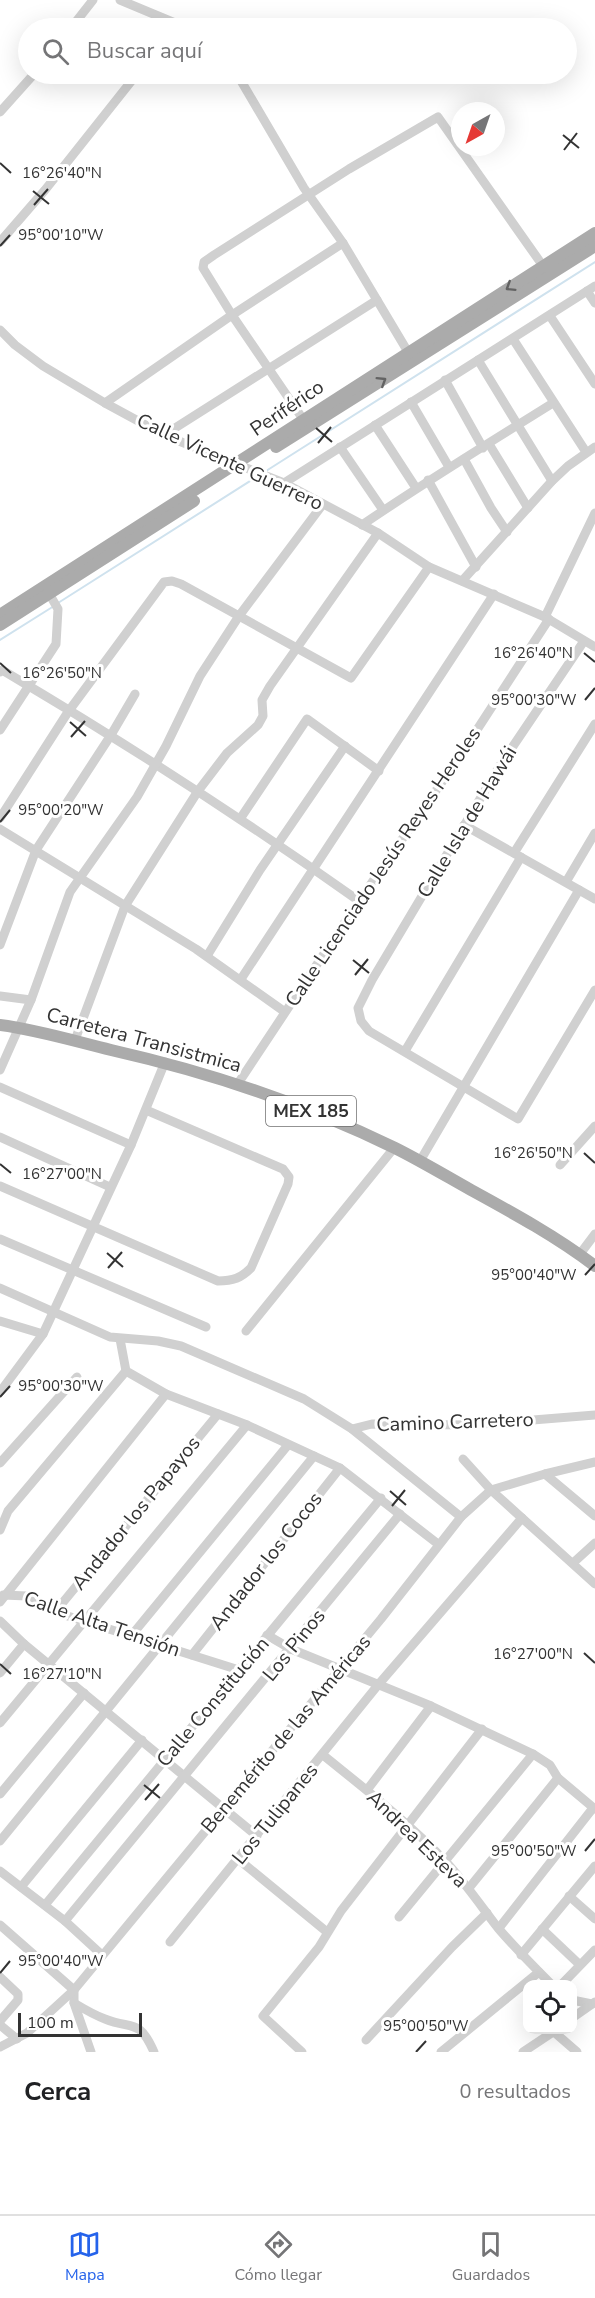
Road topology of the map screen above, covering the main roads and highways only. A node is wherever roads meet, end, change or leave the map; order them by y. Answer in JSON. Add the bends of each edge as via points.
{"nodes":[{"id":1,"x":595,"y":233,"type":"edge"},
{"id":2,"x":595,"y":246,"type":"edge"},
{"id":3,"x":306,"y":423,"type":"junction"},
{"id":4,"x":0,"y":617,"type":"edge"},
{"id":5,"x":0,"y":1025,"type":"edge"},
{"id":6,"x":595,"y":1266,"type":"edge"}],
"edges":[{"from":1,"to":3,"type":"main road","name":"Periférico","one_way":true,"via":[[408,352]]},
{"from":3,"to":2,"type":"main road","name":"Periférico","one_way":true},
{"from":3,"to":4,"type":"main road","name":"Periférico","via":[[52,597]]},
{"from":5,"to":6,"type":"main road","name":"Carretera Transistmica","number":"MEX 185","via":[[165,1062],[311,1111],[420,1161]]}]}
